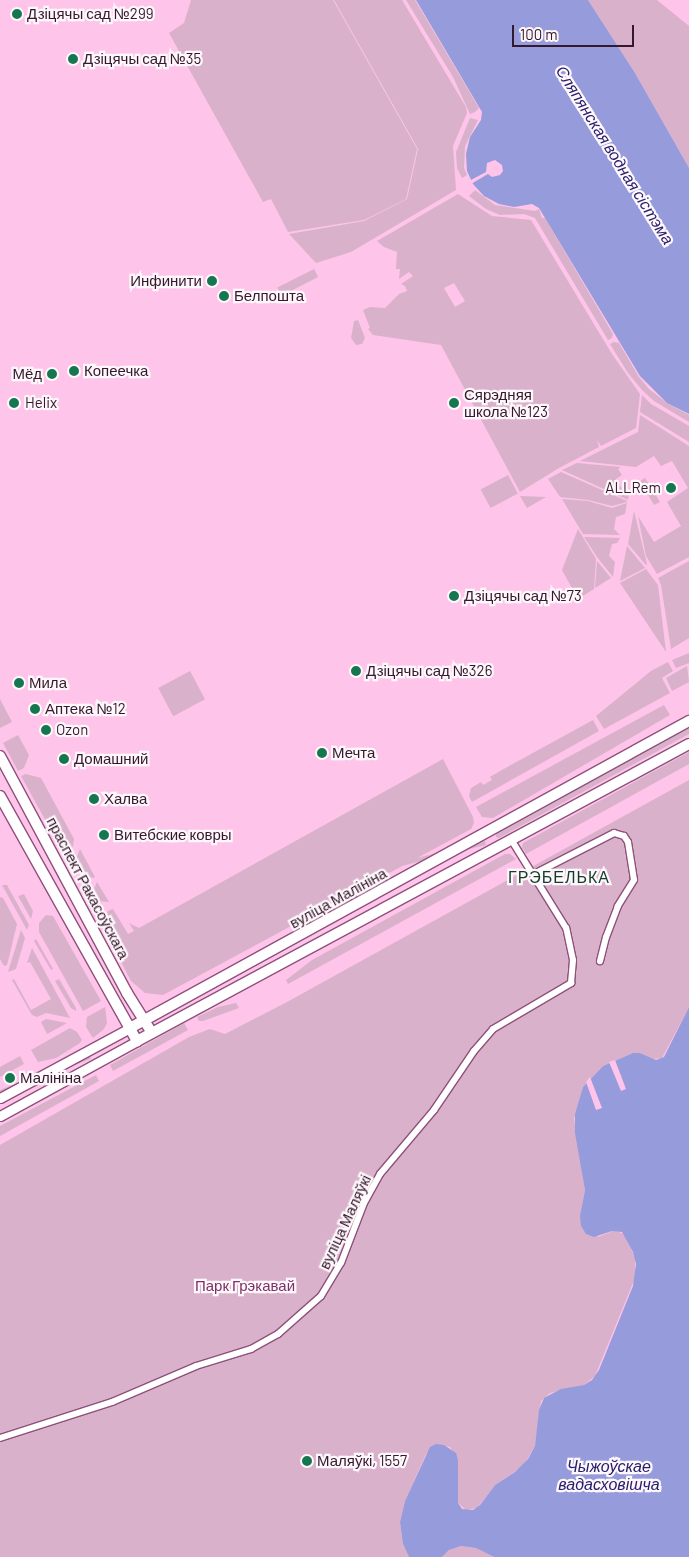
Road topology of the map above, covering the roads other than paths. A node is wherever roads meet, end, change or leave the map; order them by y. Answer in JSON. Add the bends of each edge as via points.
{"nodes":[{"id":1,"x":689,"y":722,"type":"edge"},
{"id":2,"x":689,"y":744,"type":"edge"},
{"id":3,"x":0,"y":756,"type":"edge"},
{"id":4,"x":0,"y":796,"type":"edge"},
{"id":5,"x":488,"y":834,"type":"junction"},
{"id":6,"x":512,"y":841,"type":"junction"},
{"id":7,"x":496,"y":849,"type":"junction"},
{"id":8,"x":534,"y":874,"type":"junction"},
{"id":9,"x":600,"y":961,"type":"dead end"},
{"id":10,"x":144,"y":1021,"type":"junction"},
{"id":11,"x":130,"y":1028,"type":"junction"},
{"id":12,"x":152,"y":1033,"type":"junction"},
{"id":13,"x":138,"y":1041,"type":"junction"},
{"id":14,"x":0,"y":1098,"type":"edge"},
{"id":15,"x":0,"y":1116,"type":"edge"},
{"id":16,"x":0,"y":1438,"type":"edge"}],
"edges":[{"from":1,"to":5,"type":"main road","name":"вуліца Малініна"},
{"from":2,"to":6,"type":"main road","name":"вуліца Малініна"},
{"from":3,"to":10,"type":"main road","name":"праспект Ракасоўскага"},
{"from":4,"to":11,"type":"main road","name":"праспект Ракасоўскага"},
{"from":5,"to":7,"type":"main road"},
{"from":5,"to":10,"type":"main road","name":"вуліца Малініна"},
{"from":6,"to":7,"type":"main road","name":"вуліца Малініна"},
{"from":6,"to":8,"type":"street","name":"вуліца Маляўкі"},
{"from":7,"to":12,"type":"main road","name":"вуліца Малініна"},
{"from":8,"to":9,"type":"street","via":[[614,833],[624,836],[628,842],[634,880],[618,906]]},
{"from":8,"to":16,"type":"street","name":"вуліца Маляўкі","via":[[566,928],[573,960],[571,983],[493,1030],[474,1051],[434,1110],[380,1174],[364,1203],[340,1263],[321,1296],[284,1329],[251,1349],[196,1366],[112,1402]]},
{"from":10,"to":11,"type":"main road","name":"вуліца Малініна"},
{"from":10,"to":12,"type":"main road","name":"праспект Ракасоўскага"},
{"from":11,"to":13,"type":"main road","name":"праспект Ракасоўскага"},
{"from":11,"to":14,"type":"main road","name":"вуліца Малініна"},
{"from":12,"to":13,"type":"main road","name":"вуліца Малініна"},
{"from":13,"to":15,"type":"main road","name":"вуліца Малініна"}]}
